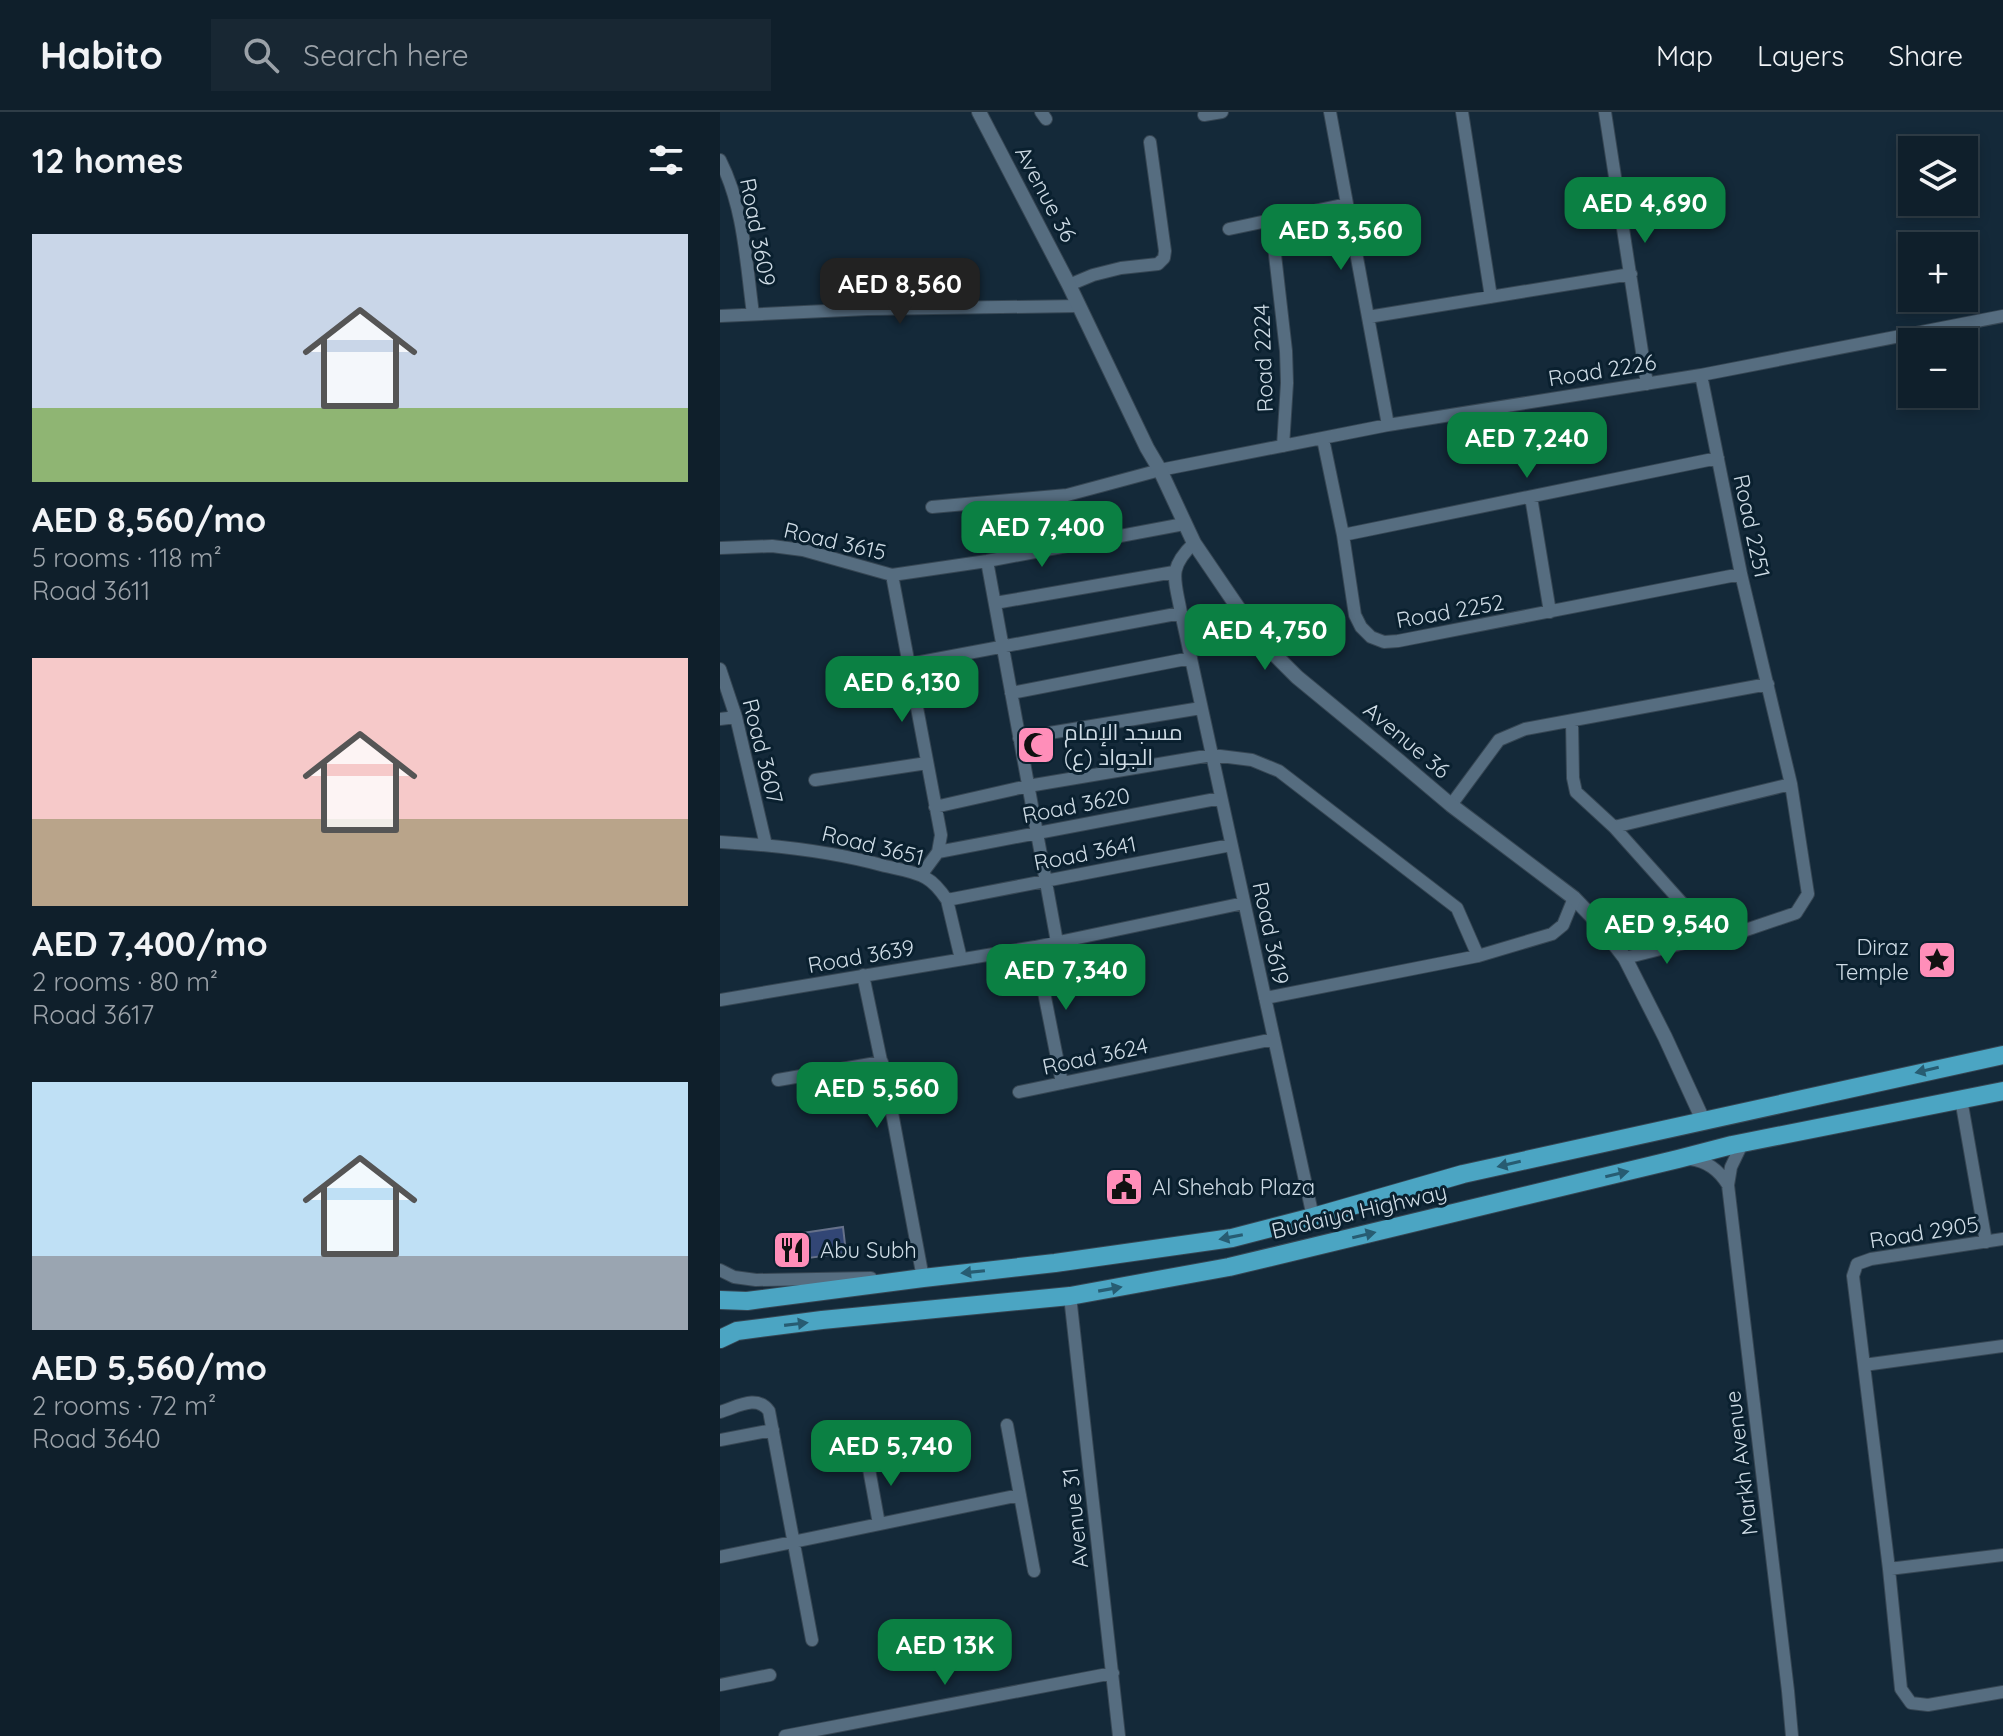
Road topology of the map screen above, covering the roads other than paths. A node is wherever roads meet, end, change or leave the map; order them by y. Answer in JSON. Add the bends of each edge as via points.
{"nodes":[{"id":1,"x":979,"y":112,"type":"edge"},
{"id":2,"x":1222,"y":112,"type":"edge"},
{"id":3,"x":1330,"y":112,"type":"edge"},
{"id":4,"x":1462,"y":112,"type":"edge"},
{"id":5,"x":1605,"y":112,"type":"edge"},
{"id":6,"x":1204,"y":115,"type":"dead end"},
{"id":7,"x":1150,"y":142,"type":"dead end"},
{"id":8,"x":720,"y":160,"type":"edge"},
{"id":9,"x":1347,"y":204,"type":"junction"},
{"id":10,"x":1271,"y":220,"type":"junction"},
{"id":11,"x":1229,"y":229,"type":"dead end"},
{"id":12,"x":1631,"y":274,"type":"junction"},
{"id":13,"x":1069,"y":285,"type":"junction"},
{"id":14,"x":1491,"y":297,"type":"junction"},
{"id":15,"x":1079,"y":306,"type":"junction"},
{"id":16,"x":753,"y":314,"type":"junction"},
{"id":17,"x":720,"y":316,"type":"edge"},
{"id":18,"x":2003,"y":316,"type":"edge"},
{"id":19,"x":1368,"y":317,"type":"junction"},
{"id":20,"x":1701,"y":375,"type":"junction"},
{"id":21,"x":1647,"y":384,"type":"junction"},
{"id":22,"x":1388,"y":425,"type":"junction"},
{"id":23,"x":1323,"y":439,"type":"junction"},
{"id":24,"x":1283,"y":446,"type":"junction"},
{"id":25,"x":1718,"y":458,"type":"junction"},
{"id":26,"x":1160,"y":470,"type":"junction"},
{"id":27,"x":1531,"y":497,"type":"junction"},
{"id":28,"x":932,"y":507,"type":"dead end"},
{"id":29,"x":1184,"y":524,"type":"junction"},
{"id":30,"x":1343,"y":535,"type":"junction"},
{"id":31,"x":1194,"y":543,"type":"junction"},
{"id":32,"x":720,"y":548,"type":"edge"},
{"id":33,"x":987,"y":561,"type":"junction"},
{"id":34,"x":1174,"y":572,"type":"junction"},
{"id":35,"x":1741,"y":574,"type":"junction"},
{"id":36,"x":892,"y":575,"type":"junction"},
{"id":37,"x":995,"y":603,"type":"junction"},
{"id":38,"x":1550,"y":612,"type":"junction"},
{"id":39,"x":1181,"y":613,"type":"junction"},
{"id":40,"x":1003,"y":648,"type":"junction"},
{"id":41,"x":1191,"y":658,"type":"junction"},
{"id":42,"x":910,"y":664,"type":"junction"},
{"id":43,"x":720,"y":669,"type":"edge"},
{"id":44,"x":1768,"y":684,"type":"junction"},
{"id":45,"x":1011,"y":693,"type":"junction"},
{"id":46,"x":1201,"y":708,"type":"junction"},
{"id":47,"x":736,"y":717,"type":"junction"},
{"id":48,"x":720,"y":719,"type":"edge"},
{"id":49,"x":1572,"y":721,"type":"junction"},
{"id":50,"x":1019,"y":738,"type":"junction"},
{"id":51,"x":1212,"y":755,"type":"junction"},
{"id":52,"x":927,"y":763,"type":"junction"},
{"id":53,"x":815,"y":780,"type":"dead end"},
{"id":54,"x":1791,"y":784,"type":"junction"},
{"id":55,"x":1028,"y":786,"type":"junction"},
{"id":56,"x":1221,"y":798,"type":"junction"},
{"id":57,"x":1451,"y":805,"type":"junction"},
{"id":58,"x":935,"y":807,"type":"junction"},
{"id":59,"x":1614,"y":827,"type":"junction"},
{"id":60,"x":1037,"y":833,"type":"junction"},
{"id":61,"x":720,"y":842,"type":"edge"},
{"id":62,"x":766,"y":845,"type":"junction"},
{"id":63,"x":1231,"y":845,"type":"junction"},
{"id":64,"x":938,"y":852,"type":"junction"},
{"id":65,"x":921,"y":875,"type":"junction"},
{"id":66,"x":1046,"y":881,"type":"junction"},
{"id":67,"x":1574,"y":898,"type":"junction"},
{"id":68,"x":947,"y":900,"type":"junction"},
{"id":69,"x":1244,"y":903,"type":"junction"},
{"id":70,"x":1734,"y":934,"type":"dead end"},
{"id":71,"x":1057,"y":942,"type":"junction"},
{"id":72,"x":1035,"y":947,"type":"junction"},
{"id":73,"x":1478,"y":956,"type":"junction"},
{"id":74,"x":1625,"y":958,"type":"junction"},
{"id":75,"x":961,"y":959,"type":"junction"},
{"id":76,"x":863,"y":975,"type":"junction"},
{"id":77,"x":1265,"y":998,"type":"junction"},
{"id":78,"x":720,"y":1000,"type":"edge"},
{"id":79,"x":1274,"y":1039,"type":"junction"},
{"id":80,"x":2003,"y":1055,"type":"edge"},
{"id":81,"x":882,"y":1062,"type":"junction"},
{"id":82,"x":778,"y":1080,"type":"dead end"},
{"id":83,"x":1062,"y":1083,"type":"junction"},
{"id":84,"x":2003,"y":1091,"type":"edge"},
{"id":85,"x":1019,"y":1092,"type":"dead end"},
{"id":86,"x":1961,"y":1099,"type":"junction"},
{"id":87,"x":1703,"y":1120,"type":"junction"},
{"id":88,"x":1743,"y":1142,"type":"junction"},
{"id":89,"x":1678,"y":1159,"type":"junction"},
{"id":90,"x":1728,"y":1185,"type":"junction"},
{"id":91,"x":1313,"y":1217,"type":"junction"},
{"id":92,"x":2003,"y":1239,"type":"edge"},
{"id":93,"x":1986,"y":1242,"type":"junction"},
{"id":94,"x":720,"y":1270,"type":"edge"},
{"id":95,"x":923,"y":1278,"type":"junction"},
{"id":96,"x":1070,"y":1296,"type":"junction"},
{"id":97,"x":720,"y":1300,"type":"edge"},
{"id":98,"x":720,"y":1339,"type":"edge"},
{"id":99,"x":2003,"y":1346,"type":"edge"},
{"id":100,"x":1864,"y":1365,"type":"junction"},
{"id":101,"x":720,"y":1412,"type":"edge"},
{"id":102,"x":1007,"y":1425,"type":"dead end"},
{"id":103,"x":773,"y":1430,"type":"junction"},
{"id":104,"x":720,"y":1440,"type":"edge"},
{"id":105,"x":867,"y":1458,"type":"dead end"},
{"id":106,"x":1020,"y":1495,"type":"junction"},
{"id":107,"x":879,"y":1524,"type":"junction"},
{"id":108,"x":794,"y":1542,"type":"junction"},
{"id":109,"x":2003,"y":1555,"type":"edge"},
{"id":110,"x":720,"y":1557,"type":"edge"},
{"id":111,"x":1889,"y":1569,"type":"junction"},
{"id":112,"x":1034,"y":1571,"type":"dead end"},
{"id":113,"x":812,"y":1640,"type":"dead end"},
{"id":114,"x":1113,"y":1673,"type":"junction"},
{"id":115,"x":770,"y":1675,"type":"dead end"},
{"id":116,"x":720,"y":1685,"type":"edge"},
{"id":117,"x":2003,"y":1692,"type":"edge"},
{"id":118,"x":785,"y":1736,"type":"edge"},
{"id":119,"x":1119,"y":1736,"type":"edge"},
{"id":120,"x":1792,"y":1736,"type":"edge"}],
"edges":[{"from":1,"to":13,"type":"street","name":"Avenue 36"},
{"from":2,"to":6,"type":"street"},
{"from":3,"to":9,"type":"street"},
{"from":4,"to":14,"type":"street"},
{"from":5,"to":12,"type":"street"},
{"from":7,"to":13,"type":"street","via":[[1164,258],[1158,264],[1121,268]]},
{"from":8,"to":16,"type":"street","name":"Road 3609","via":[[740,219]]},
{"from":9,"to":10,"type":"street"},
{"from":9,"to":19,"type":"street"},
{"from":10,"to":11,"type":"street"},
{"from":10,"to":24,"type":"street","name":"Road 2224","via":[[1286,351]]},
{"from":12,"to":14,"type":"street"},
{"from":12,"to":21,"type":"street"},
{"from":13,"to":15,"type":"street","name":"Avenue 36"},
{"from":14,"to":19,"type":"street"},
{"from":15,"to":16,"type":"street"},
{"from":15,"to":26,"type":"street","name":"Avenue 36"},
{"from":16,"to":17,"type":"street"},
{"from":18,"to":20,"type":"street","name":"Road 2226"},
{"from":19,"to":22,"type":"street"},
{"from":20,"to":21,"type":"street","name":"Road 2226"},
{"from":20,"to":25,"type":"street","name":"Road 2251"},
{"from":21,"to":22,"type":"street","name":"Road 2226"},
{"from":22,"to":23,"type":"street","name":"Road 2226"},
{"from":23,"to":24,"type":"street","name":"Road 2226"},
{"from":23,"to":30,"type":"street","name":"Road 2252"},
{"from":24,"to":26,"type":"street","name":"Road 2226"},
{"from":25,"to":27,"type":"street"},
{"from":25,"to":35,"type":"street","name":"Road 2251"},
{"from":26,"to":28,"type":"street","via":[[1067,495]]},
{"from":26,"to":29,"type":"street","name":"Avenue 36"},
{"from":27,"to":30,"type":"street"},
{"from":27,"to":38,"type":"street"},
{"from":29,"to":31,"type":"street","name":"Avenue 36"},
{"from":29,"to":33,"type":"street"},
{"from":30,"to":38,"type":"street","name":"Road 2252","via":[[1355,615],[1377,640],[1398,641]]},
{"from":31,"to":34,"type":"street"},
{"from":31,"to":57,"type":"street","name":"Avenue 36","via":[[1278,659]]},
{"from":32,"to":36,"type":"street","name":"Road 3615","via":[[803,550]]},
{"from":33,"to":36,"type":"street"},
{"from":33,"to":37,"type":"street"},
{"from":34,"to":37,"type":"street"},
{"from":34,"to":39,"type":"street","name":"Road 3619"},
{"from":35,"to":38,"type":"street","name":"Road 2252"},
{"from":35,"to":44,"type":"street","name":"Road 2251"},
{"from":36,"to":42,"type":"street"},
{"from":37,"to":40,"type":"street"},
{"from":39,"to":40,"type":"street"},
{"from":39,"to":41,"type":"street","name":"Road 3619"},
{"from":40,"to":42,"type":"street"},
{"from":40,"to":45,"type":"street"},
{"from":41,"to":45,"type":"street"},
{"from":41,"to":46,"type":"street","name":"Road 3619"},
{"from":42,"to":52,"type":"street"},
{"from":43,"to":47,"type":"street","name":"Road 3607"},
{"from":44,"to":49,"type":"street"},
{"from":44,"to":54,"type":"street","name":"Road 2251"},
{"from":45,"to":50,"type":"street"},
{"from":46,"to":50,"type":"street"},
{"from":46,"to":51,"type":"street","name":"Road 3619"},
{"from":47,"to":48,"type":"street"},
{"from":47,"to":62,"type":"street","name":"Road 3607"},
{"from":49,"to":57,"type":"street","via":[[1525,729],[1499,740]]},
{"from":49,"to":59,"type":"street","via":[[1576,792]]},
{"from":50,"to":55,"type":"street"},
{"from":51,"to":55,"type":"street"},
{"from":51,"to":56,"type":"street","name":"Road 3619"},
{"from":51,"to":73,"type":"street","via":[[1252,760],[1279,771],[1457,908]]},
{"from":52,"to":53,"type":"street"},
{"from":52,"to":58,"type":"street"},
{"from":54,"to":59,"type":"street"},
{"from":54,"to":70,"type":"street","name":"Road 2251","via":[[1808,894],[1796,913]]},
{"from":55,"to":58,"type":"street"},
{"from":55,"to":60,"type":"street"},
{"from":56,"to":60,"type":"street","name":"Road 3620"},
{"from":56,"to":63,"type":"street","name":"Road 3619"},
{"from":57,"to":67,"type":"street","name":"Avenue 36"},
{"from":58,"to":64,"type":"street","via":[[941,835]]},
{"from":59,"to":74,"type":"street","via":[[1702,931],[1700,939]]},
{"from":60,"to":64,"type":"street","name":"Road 3620"},
{"from":60,"to":66,"type":"street"},
{"from":61,"to":62,"type":"street","name":"Road 3651"},
{"from":62,"to":65,"type":"street","name":"Road 3651"},
{"from":63,"to":66,"type":"street","name":"Road 3641"},
{"from":63,"to":69,"type":"street","name":"Road 3619"},
{"from":64,"to":65,"type":"street"},
{"from":65,"to":68,"type":"street","name":"Road 3651"},
{"from":66,"to":68,"type":"street","name":"Road 3641"},
{"from":66,"to":71,"type":"street"},
{"from":67,"to":73,"type":"street","via":[[1563,925],[1552,934]]},
{"from":67,"to":74,"type":"street","name":"Avenue 36"},
{"from":68,"to":75,"type":"street"},
{"from":69,"to":71,"type":"street","name":"Road 3639"},
{"from":69,"to":77,"type":"street","name":"Road 3619"},
{"from":71,"to":72,"type":"street","name":"Road 3639"},
{"from":72,"to":75,"type":"street","name":"Road 3639"},
{"from":72,"to":83,"type":"street"},
{"from":73,"to":77,"type":"street"},
{"from":74,"to":87,"type":"street","name":"Avenue 36"},
{"from":75,"to":76,"type":"street","name":"Road 3639"},
{"from":76,"to":78,"type":"street","name":"Road 3639"},
{"from":76,"to":81,"type":"street"},
{"from":77,"to":79,"type":"street","name":"Road 3619"},
{"from":79,"to":83,"type":"street","name":"Road 3624"},
{"from":79,"to":91,"type":"street","name":"Road 3619"},
{"from":80,"to":87,"type":"main road","name":"Budaiya Highway","one_way":true},
{"from":81,"to":82,"type":"street"},
{"from":81,"to":95,"type":"street"},
{"from":83,"to":85,"type":"street","name":"Road 3624"},
{"from":84,"to":86,"type":"main road","name":"Budaiya Highway"},
{"from":86,"to":88,"type":"main road","name":"Budaiya Highway"},
{"from":86,"to":93,"type":"street"},
{"from":87,"to":91,"type":"main road","name":"Budaiya Highway","one_way":true,"via":[[1463,1174]]},
{"from":88,"to":89,"type":"main road","name":"Budaiya Highway"},
{"from":88,"to":90,"type":"street","name":"Markh Avenue"},
{"from":89,"to":90,"type":"street","via":[[1704,1162]]},
{"from":96,"to":89,"type":"main road","name":"Budaiya Highway","one_way":true,"via":[[1229,1267]]},
{"from":90,"to":120,"type":"street","name":"Markh Avenue"},
{"from":91,"to":95,"type":"main road","name":"Budaiya Highway","one_way":true,"via":[[1232,1238]]},
{"from":92,"to":93,"type":"street","name":"Road 2905"},
{"from":93,"to":100,"type":"street","name":"Road 2905","via":[[1857,1264],[1853,1276]]},
{"from":94,"to":95,"type":"street","via":[[756,1280]]},
{"from":95,"to":97,"type":"main road","name":"Budaiya Highway"},
{"from":98,"to":96,"type":"main road","name":"Budaiya Highway","one_way":true,"via":[[737,1331],[822,1320]]},
{"from":96,"to":114,"type":"street","name":"Avenue 31"},
{"from":99,"to":100,"type":"street"},
{"from":100,"to":111,"type":"street","name":"Road 2905"},
{"from":101,"to":103,"type":"street","via":[[759,1402],[769,1411]]},
{"from":102,"to":106,"type":"street"},
{"from":103,"to":104,"type":"street"},
{"from":103,"to":108,"type":"street"},
{"from":105,"to":107,"type":"street"},
{"from":106,"to":107,"type":"street"},
{"from":106,"to":112,"type":"street"},
{"from":107,"to":108,"type":"street"},
{"from":108,"to":110,"type":"street"},
{"from":108,"to":113,"type":"street"},
{"from":109,"to":111,"type":"street"},
{"from":111,"to":117,"type":"street","name":"Road 2905","via":[[1901,1689],[1911,1703],[1928,1705]]},
{"from":114,"to":118,"type":"street"},
{"from":114,"to":119,"type":"street","name":"Avenue 31"},
{"from":115,"to":116,"type":"street"}]}
